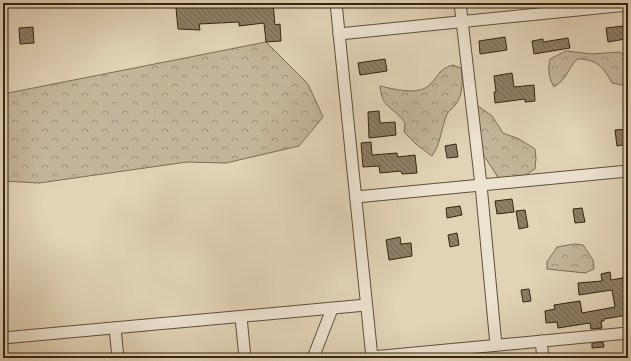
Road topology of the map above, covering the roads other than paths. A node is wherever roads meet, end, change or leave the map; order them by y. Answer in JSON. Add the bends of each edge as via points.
{"nodes":[{"id":1,"x":336,"y":3,"type":"edge"},
{"id":2,"x":460,"y":3,"type":"edge"},
{"id":3,"x":628,"y":5,"type":"edge"},
{"id":4,"x":462,"y":21,"type":"junction"},
{"id":5,"x":339,"y":34,"type":"junction"},
{"id":6,"x":628,"y":170,"type":"edge"},
{"id":7,"x":482,"y":185,"type":"junction"},
{"id":8,"x":356,"y":197,"type":"junction"},
{"id":9,"x":366,"y":306,"type":"junction"},
{"id":10,"x":332,"y":308,"type":"junction"},
{"id":11,"x":241,"y":317,"type":"junction"},
{"id":12,"x":115,"y":328,"type":"junction"},
{"id":13,"x":628,"y":333,"type":"edge"},
{"id":14,"x":3,"y":338,"type":"edge"},
{"id":15,"x":541,"y":341,"type":"junction"},
{"id":16,"x":496,"y":346,"type":"junction"},
{"id":17,"x":372,"y":357,"type":"edge"},
{"id":18,"x":118,"y":358,"type":"edge"},
{"id":19,"x":245,"y":358,"type":"edge"},
{"id":20,"x":313,"y":358,"type":"edge"},
{"id":21,"x":543,"y":358,"type":"edge"}],
"edges":[{"from":1,"to":5,"type":"street"},
{"from":2,"to":4,"type":"street"},
{"from":3,"to":4,"type":"street"},
{"from":4,"to":5,"type":"street"},
{"from":4,"to":7,"type":"street"},
{"from":5,"to":8,"type":"street"},
{"from":6,"to":7,"type":"street"},
{"from":7,"to":8,"type":"street"},
{"from":7,"to":16,"type":"street"},
{"from":8,"to":9,"type":"street"},
{"from":9,"to":10,"type":"street"},
{"from":9,"to":17,"type":"street"},
{"from":10,"to":11,"type":"street"},
{"from":10,"to":20,"type":"street"},
{"from":11,"to":12,"type":"street"},
{"from":11,"to":19,"type":"street"},
{"from":12,"to":14,"type":"street"},
{"from":12,"to":18,"type":"street"},
{"from":13,"to":15,"type":"street"},
{"from":15,"to":16,"type":"street"},
{"from":15,"to":21,"type":"street"},
{"from":16,"to":17,"type":"street"}]}
